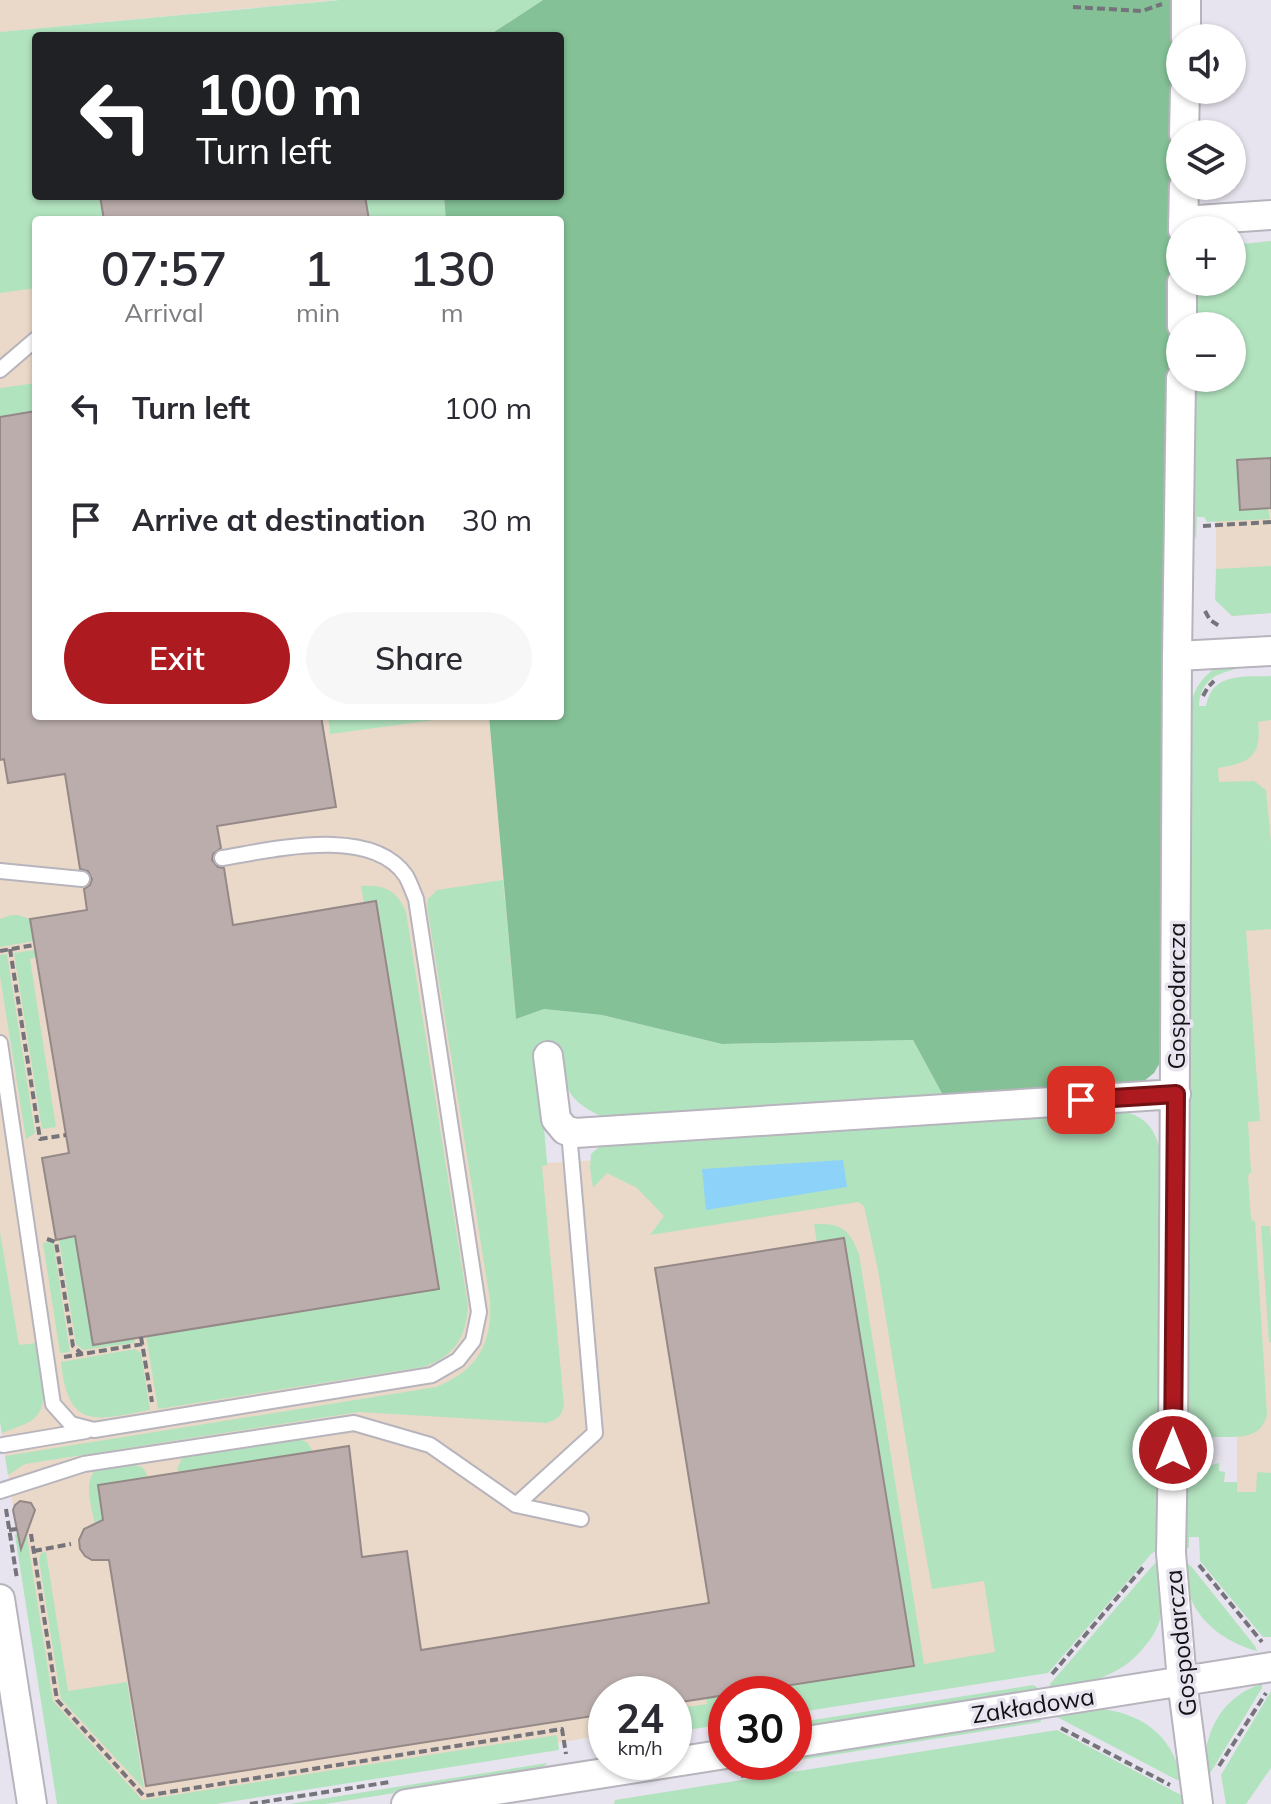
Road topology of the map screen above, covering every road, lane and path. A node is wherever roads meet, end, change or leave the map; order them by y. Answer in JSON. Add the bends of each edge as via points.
{"nodes":[{"id":1,"x":1172,"y":0,"type":"edge"},
{"id":2,"x":1186,"y":0,"type":"edge"},
{"id":3,"x":1073,"y":7,"type":"dead end"},
{"id":4,"x":1186,"y":24,"type":"edge"},
{"id":5,"x":1271,"y":215,"type":"edge"},
{"id":6,"x":1246,"y":218,"type":"edge"},
{"id":7,"x":32,"y":342,"type":"edge"},
{"id":8,"x":0,"y":370,"type":"edge"},
{"id":9,"x":1181,"y":392,"type":"edge"},
{"id":10,"x":1200,"y":516,"type":"dead end"},
{"id":11,"x":1271,"y":522,"type":"edge"},
{"id":12,"x":1203,"y":607,"type":"dead end"},
{"id":13,"x":1221,"y":628,"type":"dead end"},
{"id":14,"x":1271,"y":651,"type":"edge"},
{"id":15,"x":1177,"y":656,"type":"junction"},
{"id":16,"x":222,"y":858,"type":"dead end"},
{"id":17,"x":0,"y":871,"type":"edge"},
{"id":18,"x":82,"y":879,"type":"dead end"},
{"id":19,"x":34,"y":945,"type":"dead end"},
{"id":20,"x":10,"y":949,"type":"junction"},
{"id":21,"x":0,"y":951,"type":"edge"},
{"id":22,"x":0,"y":1043,"type":"edge"},
{"id":23,"x":548,"y":1056,"type":"dead end"},
{"id":24,"x":1176,"y":1094,"type":"junction"},
{"id":25,"x":569,"y":1132,"type":"junction"},
{"id":26,"x":66,"y":1135,"type":"dead end"},
{"id":27,"x":40,"y":1139,"type":"junction"},
{"id":28,"x":28,"y":1141,"type":"dead end"},
{"id":29,"x":44,"y":1238,"type":"dead end"},
{"id":30,"x":141,"y":1337,"type":"dead end"},
{"id":31,"x":143,"y":1344,"type":"junction"},
{"id":32,"x":82,"y":1354,"type":"junction"},
{"id":33,"x":61,"y":1357,"type":"dead end"},
{"id":34,"x":153,"y":1409,"type":"dead end"},
{"id":35,"x":94,"y":1430,"type":"junction"},
{"id":36,"x":3,"y":1445,"type":"dead end"},
{"id":37,"x":0,"y":1491,"type":"edge"},
{"id":38,"x":516,"y":1505,"type":"junction"},
{"id":39,"x":581,"y":1519,"type":"dead end"},
{"id":40,"x":17,"y":1529,"type":"dead end"},
{"id":41,"x":9,"y":1530,"type":"dead end"},
{"id":42,"x":31,"y":1534,"type":"dead end"},
{"id":43,"x":71,"y":1544,"type":"dead end"},
{"id":44,"x":34,"y":1551,"type":"junction"},
{"id":45,"x":1171,"y":1553,"type":"junction"},
{"id":46,"x":0,"y":1599,"type":"edge"},
{"id":47,"x":1269,"y":1667,"type":"edge"},
{"id":48,"x":1051,"y":1676,"type":"dead end"},
{"id":49,"x":1182,"y":1681,"type":"junction"},
{"id":50,"x":1056,"y":1726,"type":"dead end"},
{"id":51,"x":812,"y":1752,"type":"edge"},
{"id":52,"x":566,"y":1754,"type":"dead end"},
{"id":53,"x":708,"y":1768,"type":"edge"},
{"id":54,"x":1197,"y":1795,"type":"edge"},
{"id":55,"x":32,"y":1804,"type":"edge"},
{"id":56,"x":406,"y":1804,"type":"edge"}],
"edges":[{"from":1,"to":3,"type":"path","via":[[1142,11]]},
{"from":2,"to":4,"type":"street"},
{"from":5,"to":6,"type":"street"},
{"from":7,"to":8,"type":"lane"},
{"from":9,"to":15,"type":"street","name":"Gospodarcza"},
{"from":10,"to":11,"type":"path","via":[[1200,526]]},
{"from":12,"to":13,"type":"path"},
{"from":14,"to":15,"type":"street"},
{"from":15,"to":24,"type":"street","name":"Gospodarcza"},
{"from":16,"to":35,"type":"lane","via":[[317,844],[351,846],[385,857],[405,875],[416,899],[479,1312],[473,1341],[458,1360],[432,1375]]},
{"from":17,"to":18,"type":"lane"},
{"from":19,"to":20,"type":"path"},
{"from":20,"to":21,"type":"path"},
{"from":20,"to":27,"type":"path"},
{"from":22,"to":35,"type":"lane","via":[[53,1404],[71,1424]]},
{"from":23,"to":25,"type":"street","via":[[556,1119]]},
{"from":24,"to":25,"type":"street"},
{"from":24,"to":45,"type":"street","name":"Gospodarcza"},
{"from":25,"to":38,"type":"lane","via":[[595,1433]]},
{"from":26,"to":27,"type":"path"},
{"from":27,"to":28,"type":"path"},
{"from":29,"to":32,"type":"path","via":[[56,1242],[73,1346]]},
{"from":30,"to":31,"type":"path"},
{"from":31,"to":32,"type":"path"},
{"from":31,"to":34,"type":"path"},
{"from":32,"to":33,"type":"path"},
{"from":35,"to":36,"type":"lane"},
{"from":37,"to":38,"type":"lane","via":[[84,1464],[354,1423],[430,1445]]},
{"from":38,"to":39,"type":"lane"},
{"from":40,"to":41,"type":"path"},
{"from":42,"to":44,"type":"path"},
{"from":43,"to":44,"type":"path"},
{"from":44,"to":52,"type":"path","via":[[57,1700],[144,1796],[562,1729]]},
{"from":45,"to":47,"type":"path","via":[[1194,1552],[1194,1559],[1263,1644]]},
{"from":45,"to":48,"type":"path","via":[[1152,1556]]},
{"from":45,"to":49,"type":"street","name":"Gospodarcza"},
{"from":46,"to":55,"type":"street"},
{"from":47,"to":49,"type":"street","name":"Zakładowa"},
{"from":47,"to":54,"type":"path","via":[[1269,1686],[1217,1770],[1216,1783]]},
{"from":49,"to":51,"type":"street","name":"Zakładowa"},
{"from":49,"to":54,"type":"street","name":"Gospodarcza"},
{"from":50,"to":54,"type":"path"},
{"from":53,"to":56,"type":"street"}]}
